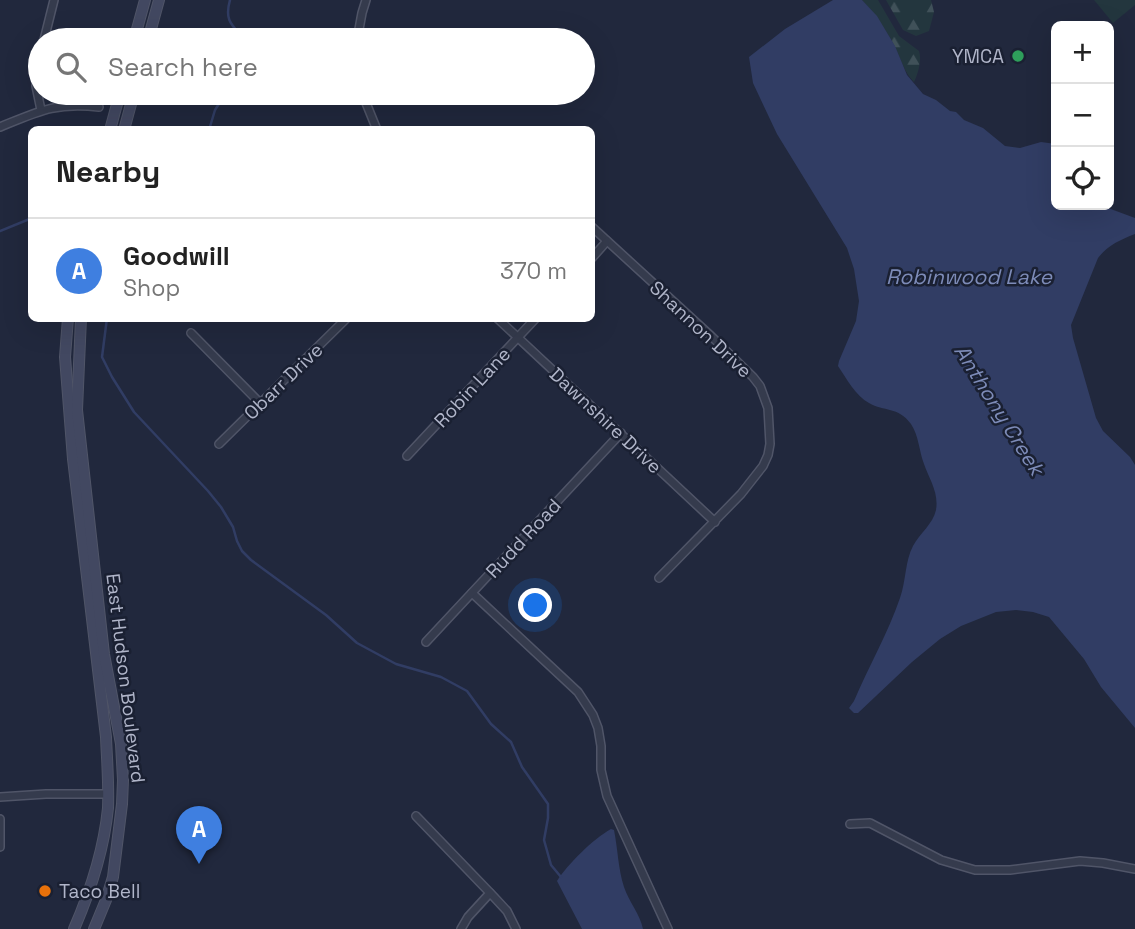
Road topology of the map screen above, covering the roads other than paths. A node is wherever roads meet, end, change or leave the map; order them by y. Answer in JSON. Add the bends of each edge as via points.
{"nodes":[{"id":1,"x":54,"y":0,"type":"edge"},
{"id":2,"x":145,"y":0,"type":"edge"},
{"id":3,"x":159,"y":0,"type":"edge"},
{"id":4,"x":366,"y":0,"type":"edge"},
{"id":5,"x":47,"y":28,"type":"edge"},
{"id":6,"x":137,"y":28,"type":"edge"},
{"id":7,"x":151,"y":28,"type":"edge"},
{"id":8,"x":359,"y":28,"type":"edge"},
{"id":9,"x":40,"y":105,"type":"edge"},
{"id":10,"x":117,"y":105,"type":"edge"},
{"id":11,"x":131,"y":105,"type":"edge"},
{"id":12,"x":367,"y":105,"type":"edge"},
{"id":13,"x":99,"y":107,"type":"dead end"},
{"id":14,"x":41,"y":110,"type":"junction"},
{"id":15,"x":111,"y":126,"type":"edge"},
{"id":16,"x":125,"y":126,"type":"edge"},
{"id":17,"x":375,"y":126,"type":"edge"},
{"id":18,"x":0,"y":127,"type":"edge"},
{"id":19,"x":595,"y":230,"type":"edge"},
{"id":20,"x":607,"y":241,"type":"junction"},
{"id":21,"x":595,"y":255,"type":"edge"},
{"id":22,"x":68,"y":322,"type":"edge"},
{"id":23,"x":81,"y":322,"type":"edge"},
{"id":24,"x":343,"y":322,"type":"edge"},
{"id":25,"x":502,"y":322,"type":"edge"},
{"id":26,"x":532,"y":322,"type":"edge"},
{"id":27,"x":191,"y":332,"type":"dead end"},
{"id":28,"x":518,"y":338,"type":"junction"},
{"id":29,"x":260,"y":402,"type":"junction"},
{"id":30,"x":621,"y":433,"type":"junction"},
{"id":31,"x":219,"y":444,"type":"dead end"},
{"id":32,"x":407,"y":456,"type":"dead end"},
{"id":33,"x":79,"y":470,"type":"junction"},
{"id":34,"x":715,"y":522,"type":"junction"},
{"id":35,"x":659,"y":578,"type":"dead end"},
{"id":36,"x":472,"y":593,"type":"junction"},
{"id":37,"x":425,"y":642,"type":"dead end"},
{"id":38,"x":108,"y":794,"type":"junction"},
{"id":39,"x":0,"y":797,"type":"edge"},
{"id":40,"x":416,"y":816,"type":"dead end"},
{"id":41,"x":0,"y":820,"type":"edge"},
{"id":42,"x":850,"y":824,"type":"dead end"},
{"id":43,"x":0,"y":847,"type":"edge"},
{"id":44,"x":1135,"y":869,"type":"edge"},
{"id":45,"x":490,"y":893,"type":"junction"},
{"id":46,"x":74,"y":929,"type":"edge"},
{"id":47,"x":94,"y":929,"type":"edge"},
{"id":48,"x":461,"y":929,"type":"edge"},
{"id":49,"x":516,"y":929,"type":"edge"},
{"id":50,"x":668,"y":929,"type":"edge"}],
"edges":[{"from":1,"to":5,"type":"street"},
{"from":2,"to":6,"type":"main road"},
{"from":3,"to":7,"type":"main road"},
{"from":4,"to":8,"type":"street"},
{"from":9,"to":14,"type":"street"},
{"from":10,"to":15,"type":"main road"},
{"from":11,"to":16,"type":"main road"},
{"from":12,"to":17,"type":"street"},
{"from":13,"to":14,"type":"street"},
{"from":14,"to":18,"type":"street"},
{"from":19,"to":20,"type":"street","name":"Shannon Drive"},
{"from":20,"to":21,"type":"street"},
{"from":20,"to":34,"type":"street","name":"Shannon Drive","via":[[753,377],[765,397],[770,420],[768,455],[757,476]]},
{"from":22,"to":33,"type":"main road","name":"East Hudson Boulevard","via":[[65,357]]},
{"from":23,"to":33,"type":"main road","name":"East Hudson Boulevard","via":[[76,410]]},
{"from":24,"to":29,"type":"street","name":"Obarr Drive"},
{"from":25,"to":28,"type":"street","name":"Dawnshire Drive"},
{"from":26,"to":28,"type":"street","name":"Robin Lane"},
{"from":27,"to":29,"type":"street"},
{"from":28,"to":30,"type":"street","name":"Dawnshire Drive"},
{"from":28,"to":32,"type":"street","name":"Robin Lane"},
{"from":29,"to":31,"type":"street","name":"Obarr Drive"},
{"from":30,"to":34,"type":"street","name":"Dawnshire Drive"},
{"from":30,"to":36,"type":"street","name":"Rudd Road"},
{"from":33,"to":38,"type":"main road","name":"East Hudson Boulevard"},
{"from":33,"to":47,"type":"main road","name":"East Hudson Boulevard","via":[[123,780],[113,877]]},
{"from":34,"to":35,"type":"street","name":"Shannon Drive"},
{"from":36,"to":37,"type":"street","name":"Rudd Road"},
{"from":36,"to":50,"type":"street","via":[[587,704],[600,737],[607,796]]},
{"from":38,"to":39,"type":"street"},
{"from":38,"to":46,"type":"main road","name":"East Hudson Boulevard","via":[[95,869]]},
{"from":40,"to":45,"type":"street"},
{"from":41,"to":43,"type":"street"},
{"from":42,"to":44,"type":"street","via":[[870,823],[941,860],[975,870],[1080,861]]},
{"from":45,"to":48,"type":"street"},
{"from":45,"to":49,"type":"street"}]}
